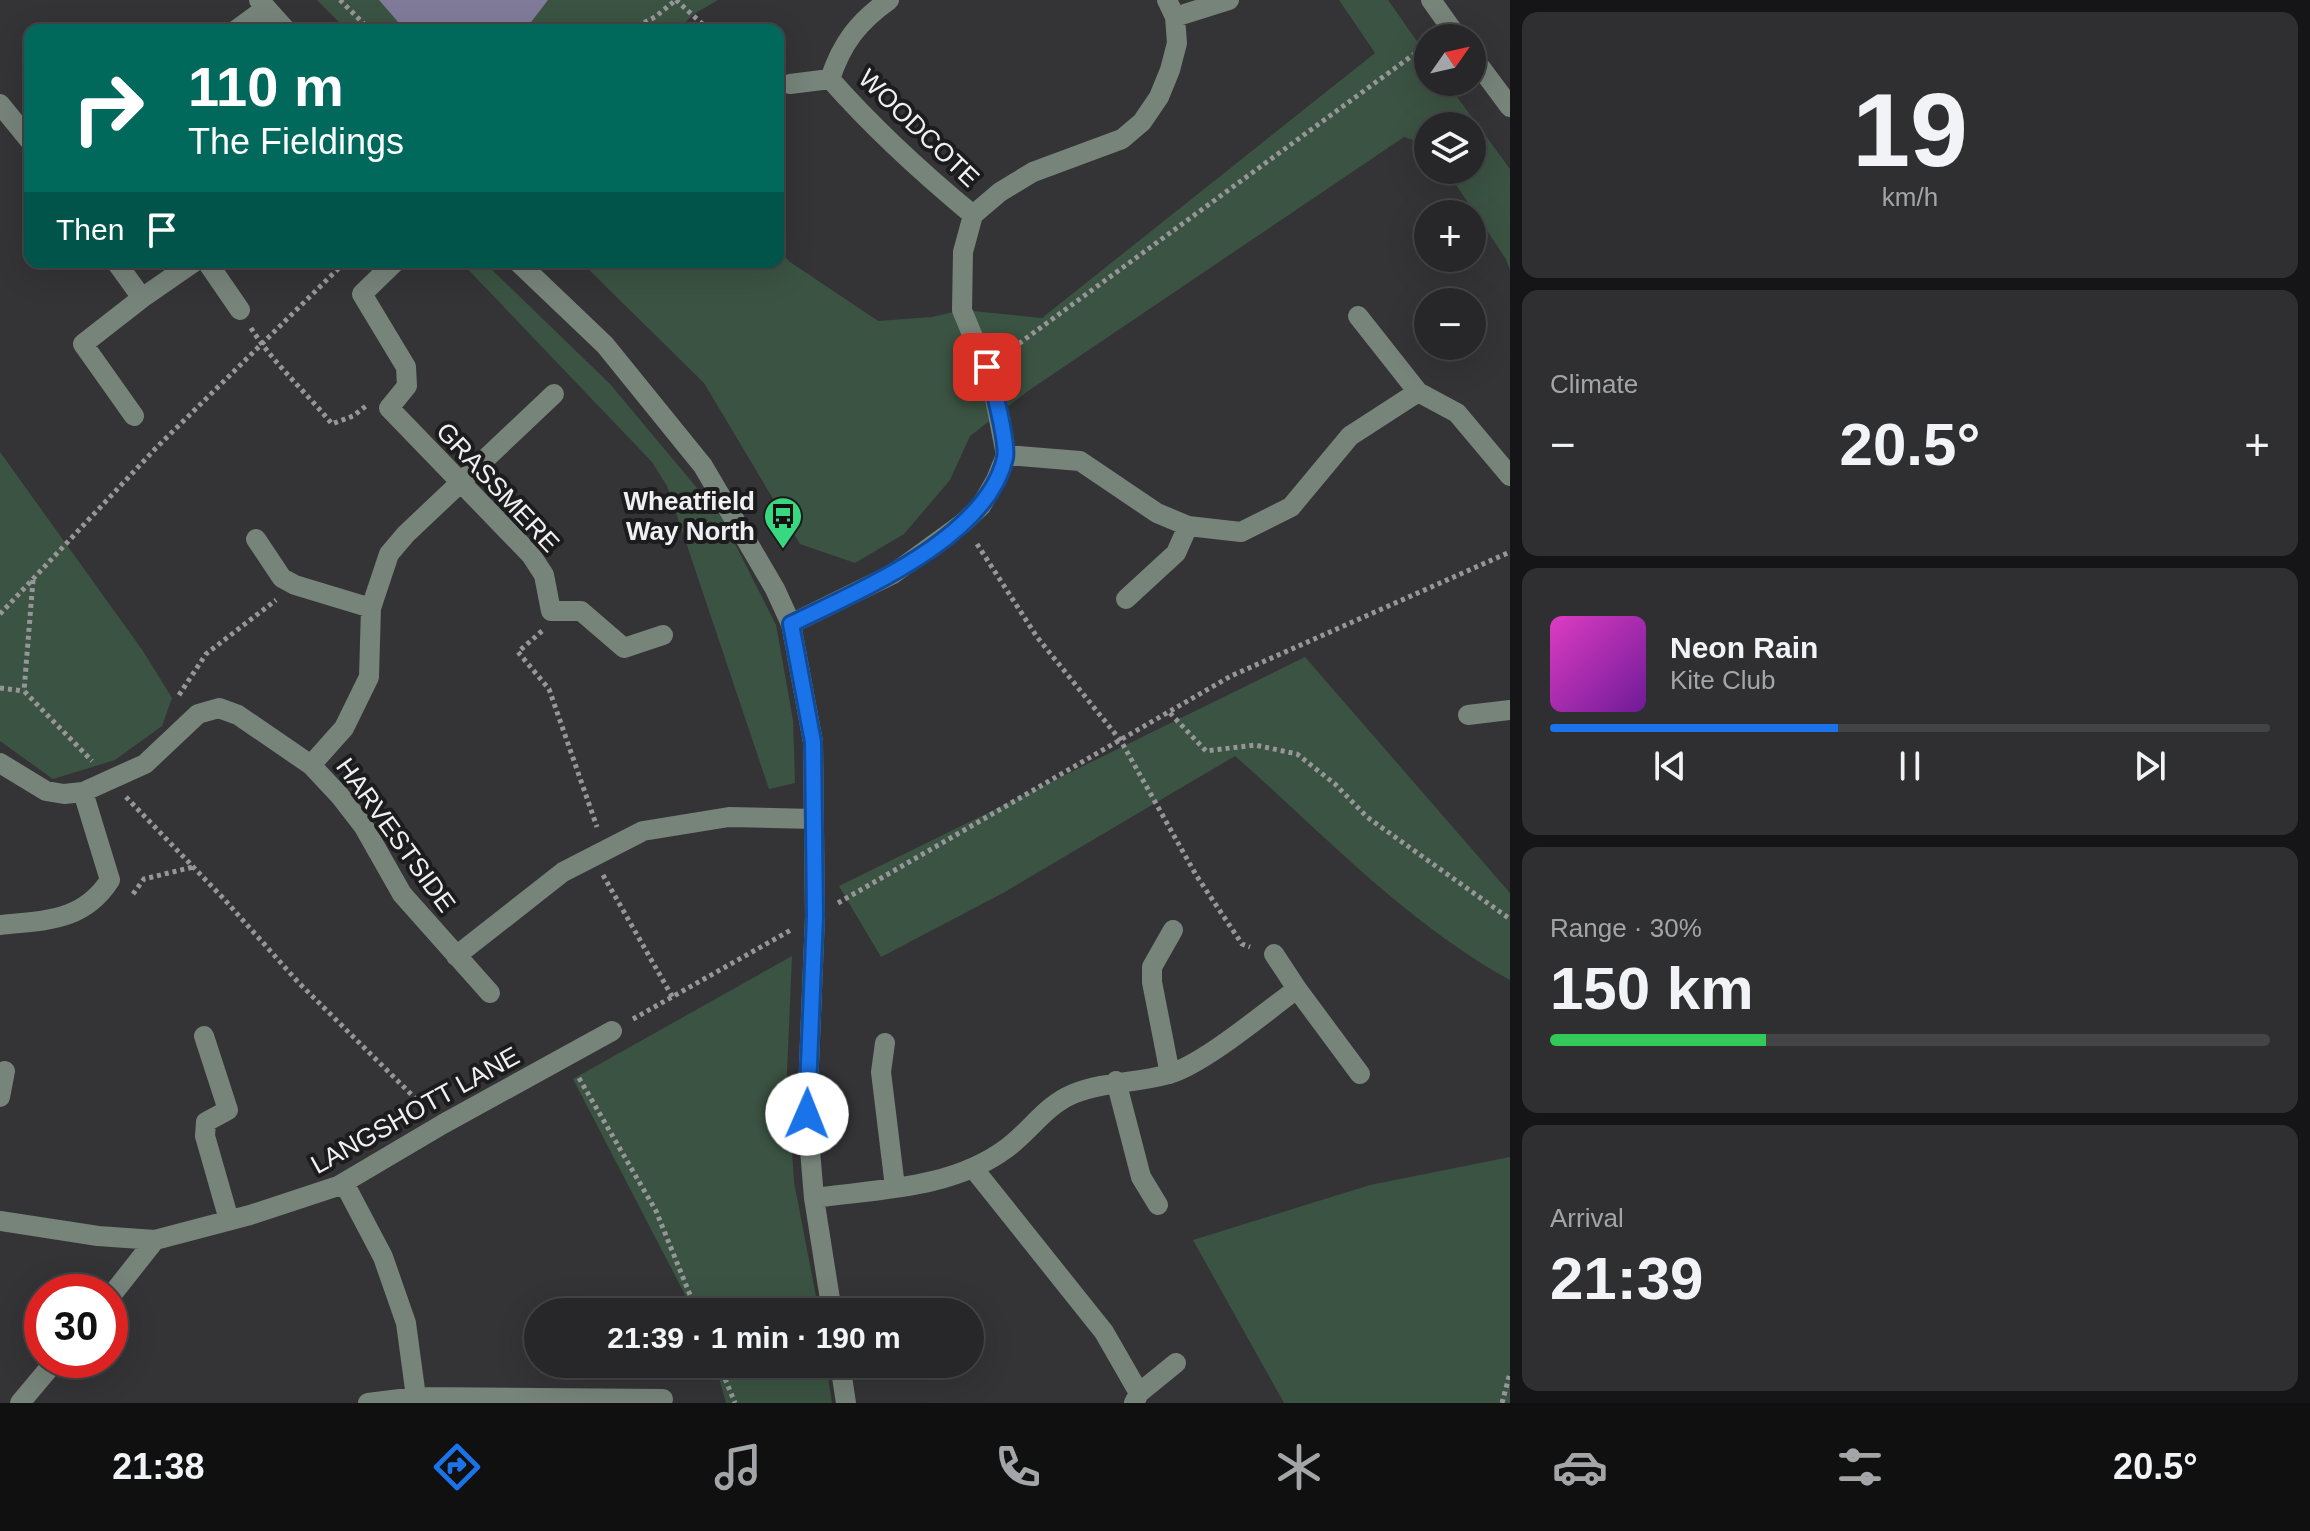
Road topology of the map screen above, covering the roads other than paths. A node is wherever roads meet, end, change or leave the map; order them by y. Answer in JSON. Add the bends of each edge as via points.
{"nodes":[{"id":1,"x":889,"y":0,"type":"edge"},
{"id":2,"x":1229,"y":0,"type":"edge"},
{"id":3,"x":1431,"y":0,"type":"edge"},
{"id":4,"x":263,"y":4,"type":"edge"},
{"id":5,"x":1171,"y":8,"type":"edge"},
{"id":6,"x":242,"y":24,"type":"edge"},
{"id":7,"x":281,"y":24,"type":"edge"},
{"id":8,"x":1448,"y":24,"type":"edge"},
{"id":9,"x":1486,"y":75,"type":"edge"},
{"id":10,"x":830,"y":79,"type":"junction"},
{"id":11,"x":790,"y":84,"type":"dead end"},
{"id":12,"x":0,"y":104,"type":"edge"},
{"id":13,"x":1510,"y":107,"type":"edge"},
{"id":14,"x":24,"y":134,"type":"edge"},
{"id":15,"x":973,"y":215,"type":"junction"},
{"id":16,"x":120,"y":268,"type":"edge"},
{"id":17,"x":185,"y":268,"type":"edge"},
{"id":18,"x":211,"y":268,"type":"edge"},
{"id":19,"x":389,"y":268,"type":"edge"},
{"id":20,"x":524,"y":268,"type":"edge"},
{"id":21,"x":142,"y":298,"type":"junction"},
{"id":22,"x":240,"y":310,"type":"dead end"},
{"id":23,"x":1358,"y":316,"type":"dead end"},
{"id":24,"x":1418,"y":392,"type":"junction"},
{"id":25,"x":554,"y":394,"type":"dead end"},
{"id":26,"x":134,"y":416,"type":"dead end"},
{"id":27,"x":1006,"y":455,"type":"junction"},
{"id":28,"x":1510,"y":476,"type":"edge"},
{"id":29,"x":460,"y":484,"type":"junction"},
{"id":30,"x":1188,"y":526,"type":"junction"},
{"id":31,"x":256,"y":539,"type":"dead end"},
{"id":32,"x":1126,"y":599,"type":"dead end"},
{"id":33,"x":371,"y":608,"type":"junction"},
{"id":34,"x":791,"y":624,"type":"junction"},
{"id":35,"x":663,"y":635,"type":"dead end"},
{"id":36,"x":1510,"y":710,"type":"edge"},
{"id":37,"x":1468,"y":715,"type":"dead end"},
{"id":38,"x":0,"y":763,"type":"edge"},
{"id":39,"x":311,"y":765,"type":"junction"},
{"id":40,"x":83,"y":792,"type":"junction"},
{"id":41,"x":814,"y":819,"type":"junction"},
{"id":42,"x":0,"y":925,"type":"edge"},
{"id":43,"x":1173,"y":930,"type":"dead end"},
{"id":44,"x":1274,"y":954,"type":"road end"},
{"id":45,"x":456,"y":956,"type":"junction"},
{"id":46,"x":1297,"y":989,"type":"junction"},
{"id":47,"x":490,"y":993,"type":"dead end"},
{"id":48,"x":612,"y":1031,"type":"road end"},
{"id":49,"x":204,"y":1036,"type":"dead end"},
{"id":50,"x":885,"y":1043,"type":"dead end"},
{"id":51,"x":5,"y":1071,"type":"dead end"},
{"id":52,"x":1170,"y":1074,"type":"junction"},
{"id":53,"x":1360,"y":1074,"type":"dead end"},
{"id":54,"x":1116,"y":1081,"type":"junction"},
{"id":55,"x":0,"y":1097,"type":"edge"},
{"id":56,"x":973,"y":1168,"type":"junction"},
{"id":57,"x":344,"y":1183,"type":"junction"},
{"id":58,"x":895,"y":1187,"type":"junction"},
{"id":59,"x":814,"y":1198,"type":"junction"},
{"id":60,"x":1158,"y":1205,"type":"dead end"},
{"id":61,"x":229,"y":1220,"type":"junction"},
{"id":62,"x":0,"y":1221,"type":"edge"},
{"id":63,"x":155,"y":1240,"type":"junction"},
{"id":64,"x":128,"y":1274,"type":"edge"},
{"id":65,"x":830,"y":1298,"type":"edge"},
{"id":66,"x":1176,"y":1363,"type":"dead end"},
{"id":67,"x":41,"y":1378,"type":"edge"},
{"id":68,"x":842,"y":1378,"type":"edge"},
{"id":69,"x":416,"y":1397,"type":"junction"},
{"id":70,"x":1136,"y":1398,"type":"edge"},
{"id":71,"x":663,"y":1399,"type":"dead end"},
{"id":72,"x":20,"y":1403,"type":"edge"},
{"id":73,"x":368,"y":1403,"type":"edge"},
{"id":74,"x":846,"y":1403,"type":"edge"}],
"edges":[{"from":1,"to":10,"type":"street","via":[[853,33]]},
{"from":2,"to":5,"type":"street"},
{"from":3,"to":8,"type":"street"},
{"from":4,"to":6,"type":"street"},
{"from":4,"to":7,"type":"street"},
{"from":5,"to":15,"type":"street","via":[[1177,43],[1159,97],[1142,122],[1122,139],[1033,172]]},
{"from":9,"to":13,"type":"street"},
{"from":10,"to":11,"type":"street"},
{"from":10,"to":15,"type":"street","name":"WOODCOTE","via":[[908,161]]},
{"from":12,"to":14,"type":"street"},
{"from":15,"to":27,"type":"street","via":[[963,252],[962,310],[987,367]]},
{"from":16,"to":21,"type":"street"},
{"from":17,"to":21,"type":"street"},
{"from":18,"to":22,"type":"street"},
{"from":19,"to":29,"type":"street","name":"GRASSMERE","via":[[362,294],[406,367],[407,386],[389,408]]},
{"from":20,"to":34,"type":"street","via":[[605,345],[703,466]]},
{"from":21,"to":26,"type":"street","via":[[83,344]]},
{"from":23,"to":24,"type":"street"},
{"from":24,"to":28,"type":"street","via":[[1457,413]]},
{"from":24,"to":30,"type":"street","via":[[1350,436],[1291,507],[1241,532]]},
{"from":25,"to":29,"type":"street"},
{"from":27,"to":30,"type":"street","via":[[1080,461],[1157,513]]},
{"from":27,"to":34,"type":"street","via":[[981,506],[963,523],[893,574]]},
{"from":29,"to":33,"type":"street","via":[[389,554]]},
{"from":29,"to":35,"type":"street","name":"GRASSMERE","via":[[531,555],[544,575],[551,611],[581,611],[624,648]]},
{"from":30,"to":32,"type":"street","via":[[1176,553]]},
{"from":31,"to":33,"type":"street","via":[[282,578]]},
{"from":33,"to":39,"type":"street","via":[[369,677],[344,728]]},
{"from":34,"to":41,"type":"street","via":[[813,742]]},
{"from":36,"to":37,"type":"street"},
{"from":38,"to":40,"type":"street","name":"HARVESTSIDE","via":[[46,791]]},
{"from":39,"to":40,"type":"street","name":"HARVESTSIDE","via":[[238,715],[219,708],[198,714],[145,764]]},
{"from":39,"to":45,"type":"street","name":"HARVESTSIDE","via":[[364,827],[402,894]]},
{"from":40,"to":42,"type":"street","via":[[110,880],[82,910]]},
{"from":41,"to":45,"type":"street","via":[[729,817],[643,831],[563,872]]},
{"from":41,"to":59,"type":"street","via":[[807,1114]]},
{"from":43,"to":52,"type":"street","via":[[1152,967]]},
{"from":44,"to":46,"type":"street"},
{"from":45,"to":47,"type":"street","name":"HARVESTSIDE"},
{"from":46,"to":52,"type":"street"},
{"from":46,"to":53,"type":"street"},
{"from":48,"to":57,"type":"street","name":"LANGSHOTT LANE"},
{"from":49,"to":61,"type":"street","via":[[228,1110],[206,1122],[205,1136]]},
{"from":50,"to":58,"type":"street","via":[[881,1072]]},
{"from":51,"to":55,"type":"street"},
{"from":52,"to":54,"type":"street"},
{"from":54,"to":56,"type":"street","via":[[1071,1095],[1038,1117],[1007,1148]]},
{"from":54,"to":60,"type":"street","via":[[1141,1177]]},
{"from":56,"to":58,"type":"street","via":[[945,1180]]},
{"from":56,"to":70,"type":"street","via":[[1104,1332]]},
{"from":57,"to":61,"type":"street","name":"LANGSHOTT LANE"},
{"from":57,"to":69,"type":"street","via":[[383,1257],[406,1323]]},
{"from":58,"to":59,"type":"street"},
{"from":59,"to":65,"type":"street"},
{"from":61,"to":63,"type":"street","name":"LANGSHOTT LANE"},
{"from":62,"to":63,"type":"street","name":"LANGSHOTT LANE"},
{"from":63,"to":64,"type":"street"},
{"from":66,"to":70,"type":"street"},
{"from":67,"to":72,"type":"street"},
{"from":68,"to":74,"type":"street"},
{"from":69,"to":71,"type":"street"},
{"from":69,"to":73,"type":"street"}]}
